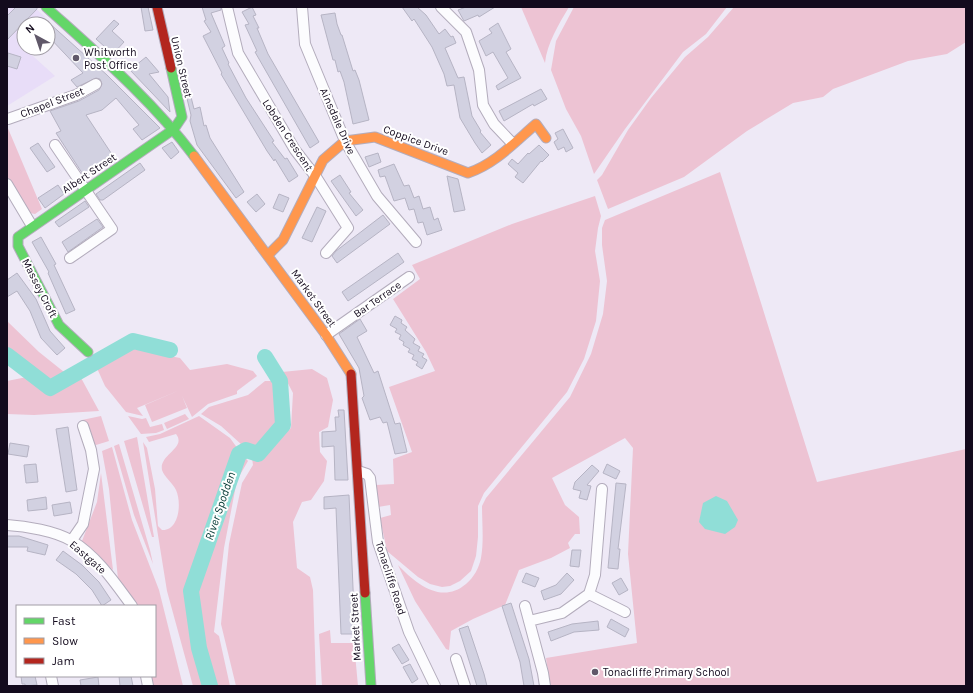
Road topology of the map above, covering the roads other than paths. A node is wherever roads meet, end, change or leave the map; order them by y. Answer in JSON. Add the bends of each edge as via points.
{"nodes":[{"id":1,"x":46,"y":7,"type":"edge"},
{"id":2,"x":156,"y":7,"type":"edge"},
{"id":3,"x":227,"y":7,"type":"edge"},
{"id":4,"x":302,"y":7,"type":"edge"},
{"id":5,"x":441,"y":7,"type":"edge"},
{"id":6,"x":96,"y":84,"type":"dead end"},
{"id":7,"x":8,"y":118,"type":"dead end"},
{"id":8,"x":174,"y":130,"type":"junction"},
{"id":9,"x":546,"y":138,"type":"dead end"},
{"id":10,"x":345,"y":141,"type":"junction"},
{"id":11,"x":512,"y":143,"type":"junction"},
{"id":12,"x":55,"y":145,"type":"dead end"},
{"id":13,"x":316,"y":177,"type":"junction"},
{"id":14,"x":7,"y":184,"type":"edge"},
{"id":15,"x":85,"y":191,"type":"junction"},
{"id":16,"x":32,"y":226,"type":"junction"},
{"id":17,"x":18,"y":237,"type":"joint"},
{"id":18,"x":416,"y":242,"type":"dead end"},
{"id":19,"x":326,"y":253,"type":"dead end"},
{"id":20,"x":268,"y":255,"type":"junction"},
{"id":21,"x":70,"y":258,"type":"dead end"},
{"id":22,"x":409,"y":277,"type":"dead end"},
{"id":23,"x":326,"y":335,"type":"junction"},
{"id":24,"x":88,"y":352,"type":"dead end"},
{"id":25,"x":82,"y":426,"type":"dead end"},
{"id":26,"x":358,"y":471,"type":"junction"},
{"id":27,"x":602,"y":488,"type":"dead end"},
{"id":28,"x":7,"y":525,"type":"edge"},
{"id":29,"x":72,"y":540,"type":"junction"},
{"id":30,"x":589,"y":594,"type":"junction"},
{"id":31,"x":131,"y":605,"type":"edge"},
{"id":32,"x":524,"y":606,"type":"dead end"},
{"id":33,"x":625,"y":612,"type":"dead end"},
{"id":34,"x":529,"y":621,"type":"junction"},
{"id":35,"x":456,"y":659,"type":"dead end"},
{"id":36,"x":371,"y":686,"type":"edge"},
{"id":37,"x":435,"y":686,"type":"edge"},
{"id":38,"x":465,"y":686,"type":"edge"},
{"id":39,"x":545,"y":686,"type":"edge"}],
"edges":[{"from":1,"to":8,"type":"street","name":"Market Street","via":[[114,68]]},
{"from":2,"to":8,"type":"street","name":"Union Street","via":[[182,117]]},
{"from":3,"to":13,"type":"street","name":"Lobden Crescent","via":[[238,53],[295,150]]},
{"from":4,"to":10,"type":"street","name":"Ainsdale Drive","via":[[305,44]]},
{"from":5,"to":11,"type":"street","via":[[466,32],[479,70],[483,105],[494,124]]},
{"from":6,"to":7,"type":"street","name":"Chapel Street","via":[[76,94]]},
{"from":8,"to":15,"type":"street","name":"Albert Street"},
{"from":8,"to":20,"type":"street","name":"Market Street"},
{"from":9,"to":11,"type":"street","name":"Coppice Drive","via":[[536,124]]},
{"from":10,"to":11,"type":"street","name":"Coppice Drive","via":[[375,138],[468,173],[479,170]]},
{"from":10,"to":13,"type":"street","via":[[323,160]]},
{"from":10,"to":18,"type":"street","name":"Ainsdale Drive","via":[[377,196]]},
{"from":12,"to":15,"type":"street"},
{"from":13,"to":19,"type":"street","name":"Lobden Crescent","via":[[348,228]]},
{"from":13,"to":20,"type":"street","via":[[284,240]]},
{"from":14,"to":16,"type":"street"},
{"from":15,"to":16,"type":"street","name":"Albert Street"},
{"from":15,"to":21,"type":"street","via":[[112,229]]},
{"from":16,"to":17,"type":"street","name":"Albert Street"},
{"from":17,"to":24,"type":"street","name":"Massey Croft","via":[[18,246],[59,325]]},
{"from":20,"to":23,"type":"street","name":"Market Street"},
{"from":22,"to":23,"type":"street","name":"Bar Terrace"},
{"from":23,"to":26,"type":"street","name":"Market Street","via":[[351,373]]},
{"from":25,"to":29,"type":"street","via":[[91,450],[94,469],[83,524]]},
{"from":26,"to":36,"type":"street","name":"Market Street"},
{"from":26,"to":37,"type":"street","name":"Tonacliffe Road","via":[[370,478],[378,542],[409,632]]},
{"from":27,"to":30,"type":"street","via":[[595,575]]},
{"from":28,"to":29,"type":"street","name":"Eastgate","via":[[36,529]]},
{"from":29,"to":31,"type":"street","name":"Eastgate","via":[[106,570]]},
{"from":30,"to":33,"type":"street"},
{"from":30,"to":34,"type":"street","via":[[562,613]]},
{"from":32,"to":34,"type":"street"},
{"from":34,"to":39,"type":"street"},
{"from":35,"to":38,"type":"street"}]}
